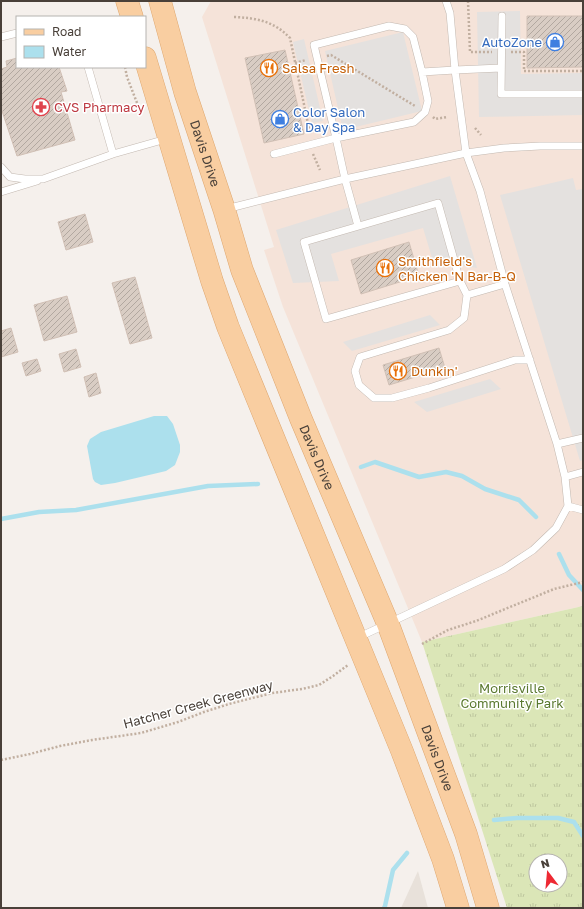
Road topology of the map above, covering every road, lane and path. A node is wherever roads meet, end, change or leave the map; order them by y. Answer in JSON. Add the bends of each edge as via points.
{"nodes":[{"id":1,"x":127,"y":1,"type":"edge"},
{"id":2,"x":160,"y":1,"type":"edge"},
{"id":3,"x":446,"y":1,"type":"edge"},
{"id":4,"x":132,"y":16,"type":"edge"},
{"id":5,"x":502,"y":16,"type":"dead end"},
{"id":6,"x":234,"y":17,"type":"dead end"},
{"id":7,"x":16,"y":33,"type":"edge"},
{"id":8,"x":1,"y":37,"type":"edge"},
{"id":9,"x":317,"y":58,"type":"junction"},
{"id":10,"x":146,"y":61,"type":"edge"},
{"id":11,"x":295,"y":63,"type":"junction"},
{"id":12,"x":88,"y":68,"type":"edge"},
{"id":13,"x":125,"y":68,"type":"edge"},
{"id":14,"x":501,"y":68,"type":"junction"},
{"id":15,"x":455,"y":70,"type":"junction"},
{"id":16,"x":422,"y":72,"type":"junction"},
{"id":17,"x":583,"y":94,"type":"edge"},
{"id":18,"x":140,"y":111,"type":"dead end"},
{"id":19,"x":425,"y":112,"type":"junction"},
{"id":20,"x":447,"y":117,"type":"dead end"},
{"id":21,"x":170,"y":138,"type":"junction"},
{"id":22,"x":336,"y":138,"type":"junction"},
{"id":23,"x":312,"y":145,"type":"junction"},
{"id":24,"x":583,"y":146,"type":"edge"},
{"id":25,"x":466,"y":153,"type":"junction"},
{"id":26,"x":113,"y":154,"type":"junction"},
{"id":27,"x":274,"y":154,"type":"dead end"},
{"id":28,"x":1,"y":167,"type":"edge"},
{"id":29,"x":320,"y":170,"type":"dead end"},
{"id":30,"x":43,"y":179,"type":"junction"},
{"id":31,"x":345,"y":179,"type":"junction"},
{"id":32,"x":1,"y":192,"type":"edge"},
{"id":33,"x":224,"y":209,"type":"junction"},
{"id":34,"x":358,"y":226,"type":"junction"},
{"id":35,"x":460,"y":281,"type":"junction"},
{"id":36,"x":505,"y":284,"type":"junction"},
{"id":37,"x":467,"y":295,"type":"junction"},
{"id":38,"x":530,"y":360,"type":"junction"},
{"id":39,"x":583,"y":438,"type":"edge"},
{"id":40,"x":556,"y":444,"type":"junction"},
{"id":41,"x":583,"y":472,"type":"edge"},
{"id":42,"x":565,"y":476,"type":"junction"},
{"id":43,"x":568,"y":506,"type":"junction"},
{"id":44,"x":583,"y":510,"type":"edge"},
{"id":45,"x":583,"y":582,"type":"edge"},
{"id":46,"x":388,"y":624,"type":"junction"},
{"id":47,"x":356,"y":639,"type":"junction"},
{"id":48,"x":422,"y":644,"type":"dead end"},
{"id":49,"x":348,"y":664,"type":"dead end"},
{"id":50,"x":1,"y":760,"type":"edge"},
{"id":51,"x":458,"y":908,"type":"edge"},
{"id":52,"x":488,"y":908,"type":"edge"}],
"edges":[{"from":1,"to":4,"type":"main road"},
{"from":2,"to":33,"type":"main road","name":"Davis Drive","via":[[185,92]]},
{"from":3,"to":15,"type":"lane","via":[[450,13]]},
{"from":5,"to":14,"type":"lane"},
{"from":6,"to":11,"type":"path","via":[[252,18],[283,30],[290,38]]},
{"from":7,"to":8,"type":"lane"},
{"from":9,"to":11,"type":"path"},
{"from":9,"to":16,"type":"lane","via":[[314,45],[389,26],[404,29],[413,37]]},
{"from":9,"to":19,"type":"path","via":[[331,55]]},
{"from":9,"to":22,"type":"lane"},
{"from":10,"to":21,"type":"main road"},
{"from":11,"to":23,"type":"path"},
{"from":12,"to":26,"type":"lane"},
{"from":13,"to":18,"type":"path"},
{"from":14,"to":15,"type":"lane"},
{"from":14,"to":17,"type":"lane","via":[[501,94]]},
{"from":15,"to":16,"type":"lane"},
{"from":15,"to":25,"type":"lane"},
{"from":16,"to":19,"type":"lane","via":[[428,101]]},
{"from":19,"to":20,"type":"path","via":[[435,119]]},
{"from":19,"to":22,"type":"lane","via":[[414,122]]},
{"from":21,"to":26,"type":"lane"},
{"from":21,"to":47,"type":"main road","via":[[228,327]]},
{"from":22,"to":23,"type":"lane"},
{"from":22,"to":31,"type":"lane"},
{"from":23,"to":27,"type":"lane"},
{"from":23,"to":29,"type":"path","via":[[313,156]]},
{"from":24,"to":25,"type":"lane","via":[[504,148]]},
{"from":25,"to":31,"type":"lane"},
{"from":25,"to":36,"type":"lane","via":[[480,191]]},
{"from":26,"to":30,"type":"lane"},
{"from":28,"to":30,"type":"lane","via":[[10,177]]},
{"from":30,"to":32,"type":"lane"},
{"from":31,"to":33,"type":"lane"},
{"from":31,"to":34,"type":"lane"},
{"from":33,"to":46,"type":"main road","name":"Davis Drive","via":[[242,270],[301,419]]},
{"from":34,"to":35,"type":"lane","via":[[438,203]]},
{"from":34,"to":35,"type":"lane","via":[[304,242],[326,319]]},
{"from":35,"to":37,"type":"lane"},
{"from":36,"to":37,"type":"lane"},
{"from":36,"to":38,"type":"lane"},
{"from":37,"to":38,"type":"lane","via":[[464,318],[449,330],[360,357],[355,372],[359,385],[374,398],[392,398],[515,360]]},
{"from":38,"to":40,"type":"lane"},
{"from":39,"to":40,"type":"lane"},
{"from":40,"to":42,"type":"lane"},
{"from":41,"to":42,"type":"lane"},
{"from":42,"to":43,"type":"lane"},
{"from":43,"to":44,"type":"lane"},
{"from":43,"to":46,"type":"lane","via":[[556,528],[533,550],[504,570]]},
{"from":45,"to":48,"type":"path","via":[[554,589],[448,630]]},
{"from":46,"to":47,"type":"lane"},
{"from":46,"to":52,"type":"main road","name":"Davis Drive","via":[[466,834]]},
{"from":47,"to":51,"type":"main road","via":[[441,852]]},
{"from":49,"to":50,"type":"path","name":"Hatcher Creek Greenway","via":[[319,685],[229,704],[141,733],[60,746]]}]}
